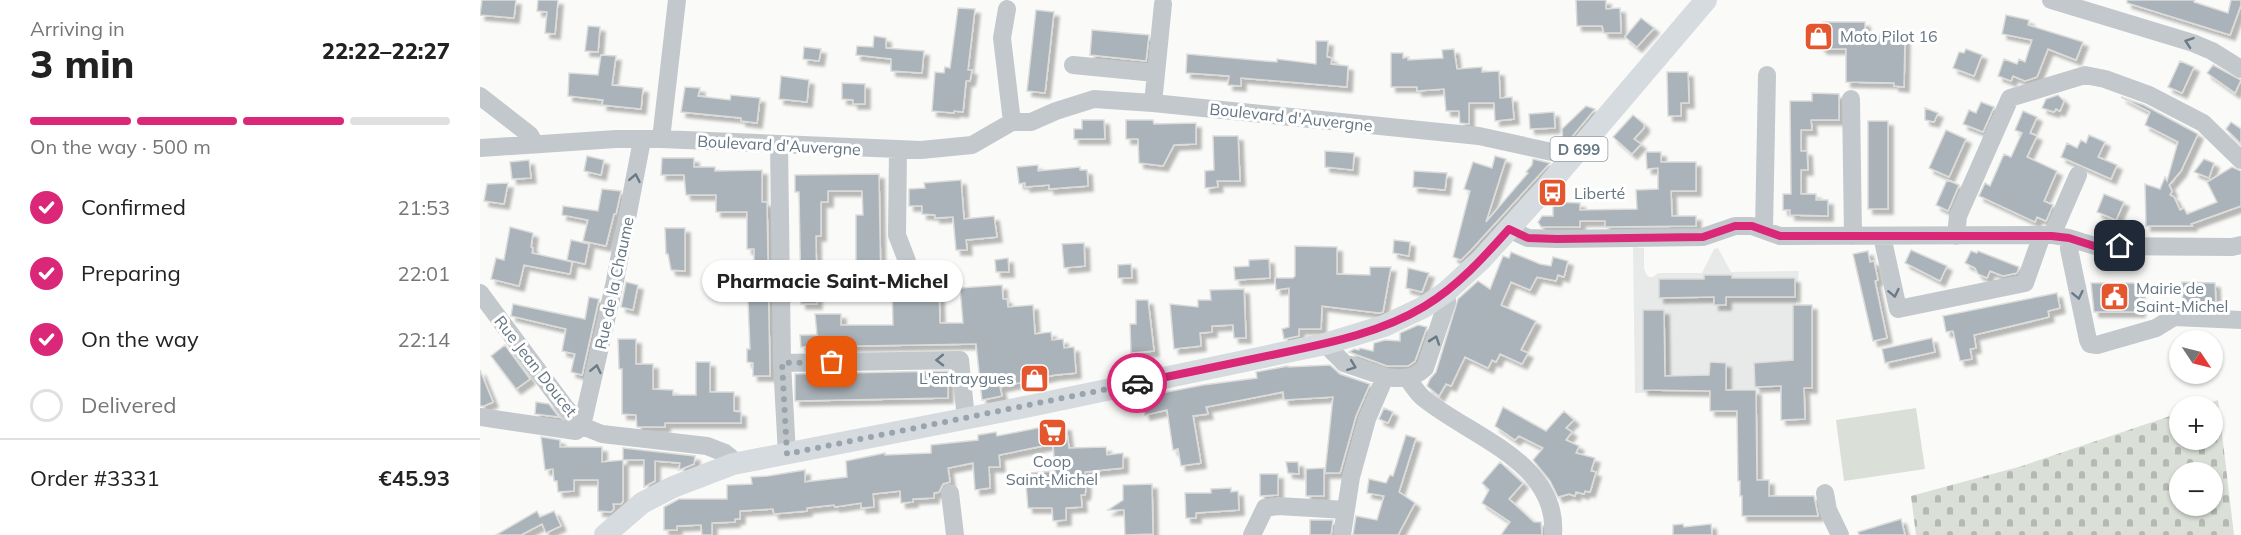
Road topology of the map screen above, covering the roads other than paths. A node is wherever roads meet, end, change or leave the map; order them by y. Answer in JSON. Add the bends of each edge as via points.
{"nodes":[{"id":1,"x":677,"y":0,"type":"edge"},
{"id":2,"x":1706,"y":0,"type":"edge"},
{"id":3,"x":2051,"y":0,"type":"edge"},
{"id":4,"x":1163,"y":4,"type":"dead end"},
{"id":5,"x":1007,"y":9,"type":"dead end"},
{"id":6,"x":1073,"y":65,"type":"dead end"},
{"id":7,"x":2241,"y":69,"type":"edge"},
{"id":8,"x":1155,"y":73,"type":"junction"},
{"id":9,"x":1767,"y":75,"type":"dead end"},
{"id":10,"x":480,"y":96,"type":"edge"},
{"id":11,"x":1851,"y":99,"type":"dead end"},
{"id":12,"x":1153,"y":103,"type":"junction"},
{"id":13,"x":1012,"y":122,"type":"junction"},
{"id":14,"x":661,"y":139,"type":"junction"},
{"id":15,"x":642,"y":140,"type":"junction"},
{"id":16,"x":535,"y":144,"type":"junction"},
{"id":17,"x":778,"y":144,"type":"junction"},
{"id":18,"x":480,"y":148,"type":"edge"},
{"id":19,"x":898,"y":151,"type":"junction"},
{"id":20,"x":2241,"y":160,"type":"edge"},
{"id":21,"x":1569,"y":161,"type":"junction"},
{"id":22,"x":2078,"y":175,"type":"dead end"},
{"id":23,"x":1509,"y":229,"type":"junction"},
{"id":24,"x":1764,"y":230,"type":"junction"},
{"id":25,"x":1853,"y":236,"type":"junction"},
{"id":26,"x":1882,"y":236,"type":"junction"},
{"id":27,"x":1956,"y":236,"type":"junction"},
{"id":28,"x":2054,"y":236,"type":"junction"},
{"id":29,"x":2241,"y":245,"type":"edge"},
{"id":30,"x":907,"y":261,"type":"dead end"},
{"id":31,"x":1446,"y":292,"type":"junction"},
{"id":32,"x":480,"y":293,"type":"edge"},
{"id":33,"x":2241,"y":320,"type":"edge"},
{"id":34,"x":1325,"y":344,"type":"junction"},
{"id":35,"x":782,"y":363,"type":"junction"},
{"id":36,"x":1385,"y":377,"type":"junction"},
{"id":37,"x":1408,"y":379,"type":"junction"},
{"id":38,"x":480,"y":417,"type":"edge"},
{"id":39,"x":966,"y":419,"type":"junction"},
{"id":40,"x":582,"y":426,"type":"junction"},
{"id":41,"x":787,"y":454,"type":"junction"},
{"id":42,"x":733,"y":464,"type":"junction"},
{"id":43,"x":950,"y":493,"type":"dead end"},
{"id":44,"x":1825,"y":493,"type":"dead end"},
{"id":45,"x":1346,"y":510,"type":"junction"},
{"id":46,"x":605,"y":535,"type":"edge"},
{"id":47,"x":955,"y":535,"type":"edge"},
{"id":48,"x":1252,"y":535,"type":"edge"},
{"id":49,"x":1342,"y":535,"type":"edge"},
{"id":50,"x":1553,"y":535,"type":"edge"},
{"id":51,"x":1840,"y":535,"type":"edge"}],
"edges":[{"from":1,"to":14,"type":"street"},
{"from":2,"to":21,"type":"main road","number":"D 699"},
{"from":7,"to":3,"type":"street","one_way":true,"via":[[2193,43]]},
{"from":4,"to":8,"type":"street"},
{"from":5,"to":13,"type":"street","via":[[1002,38]]},
{"from":6,"to":8,"type":"street"},
{"from":8,"to":12,"type":"street"},
{"from":9,"to":24,"type":"street"},
{"from":10,"to":16,"type":"street","via":[[530,135]]},
{"from":11,"to":25,"type":"street"},
{"from":12,"to":13,"type":"street","name":"Boulevard d'Auvergne","via":[[1094,99],[1031,122]]},
{"from":12,"to":21,"type":"street","name":"Boulevard d'Auvergne","via":[[1479,136],[1561,154]]},
{"from":13,"to":19,"type":"street","name":"Boulevard d'Auvergne","via":[[972,145]]},
{"from":14,"to":15,"type":"street","name":"Boulevard d'Auvergne"},
{"from":14,"to":17,"type":"street","name":"Boulevard d'Auvergne"},
{"from":15,"to":16,"type":"street","name":"Boulevard d'Auvergne"},
{"from":40,"to":15,"type":"street","name":"Rue de la Chaume","one_way":true},
{"from":16,"to":18,"type":"street","name":"Boulevard d'Auvergne"},
{"from":17,"to":19,"type":"street","name":"Boulevard d'Auvergne"},
{"from":17,"to":35,"type":"street"},
{"from":19,"to":30,"type":"street","via":[[897,235]]},
{"from":20,"to":27,"type":"street","via":[[2203,123],[2188,114],[2122,84],[2085,75],[2010,98],[1958,216]]},
{"from":21,"to":23,"type":"main road","number":"D 699"},
{"from":22,"to":28,"type":"street"},
{"from":23,"to":24,"type":"street","via":[[1528,238],[1557,239],[1703,237],[1735,226]]},
{"from":23,"to":31,"type":"main road","number":"D 699"},
{"from":24,"to":25,"type":"street","via":[[1780,236]]},
{"from":25,"to":26,"type":"street"},
{"from":26,"to":27,"type":"street"},
{"from":26,"to":28,"type":"street","one_way":true,"via":[[1898,309],[2025,283]]},
{"from":27,"to":28,"type":"street"},
{"from":28,"to":29,"type":"street","via":[[2094,246]]},
{"from":28,"to":33,"type":"street","one_way":true,"via":[[2069,249],[2090,344],[2156,328],[2174,317]]},
{"from":31,"to":34,"type":"main road","number":"D 699","via":[[1384,326]]},
{"from":37,"to":31,"type":"street","one_way":true,"via":[[1425,368],[1447,302]]},
{"from":32,"to":40,"type":"street","name":"Rue Jean Doucet"},
{"from":34,"to":36,"type":"street","one_way":true,"via":[[1344,363]]},
{"from":34,"to":39,"type":"main road","number":"D 699"},
{"from":39,"to":35,"type":"street","one_way":true,"via":[[960,360]]},
{"from":35,"to":41,"type":"street"},
{"from":36,"to":37,"type":"street"},
{"from":36,"to":45,"type":"street","via":[[1367,419]]},
{"from":37,"to":50,"type":"street","via":[[1421,397],[1506,452],[1531,474],[1548,500]]},
{"from":38,"to":40,"type":"street","via":[[576,431]]},
{"from":39,"to":41,"type":"main road","number":"D 699"},
{"from":40,"to":42,"type":"street","name":"Rue Jean Doucet","via":[[602,434],[707,446],[725,453]]},
{"from":41,"to":42,"type":"main road","number":"D 699"},
{"from":42,"to":46,"type":"main road","number":"D 699","via":[[642,503]]},
{"from":43,"to":47,"type":"street"},
{"from":44,"to":51,"type":"street"},
{"from":45,"to":48,"type":"street","via":[[1265,508]]},
{"from":45,"to":49,"type":"street"}]}
